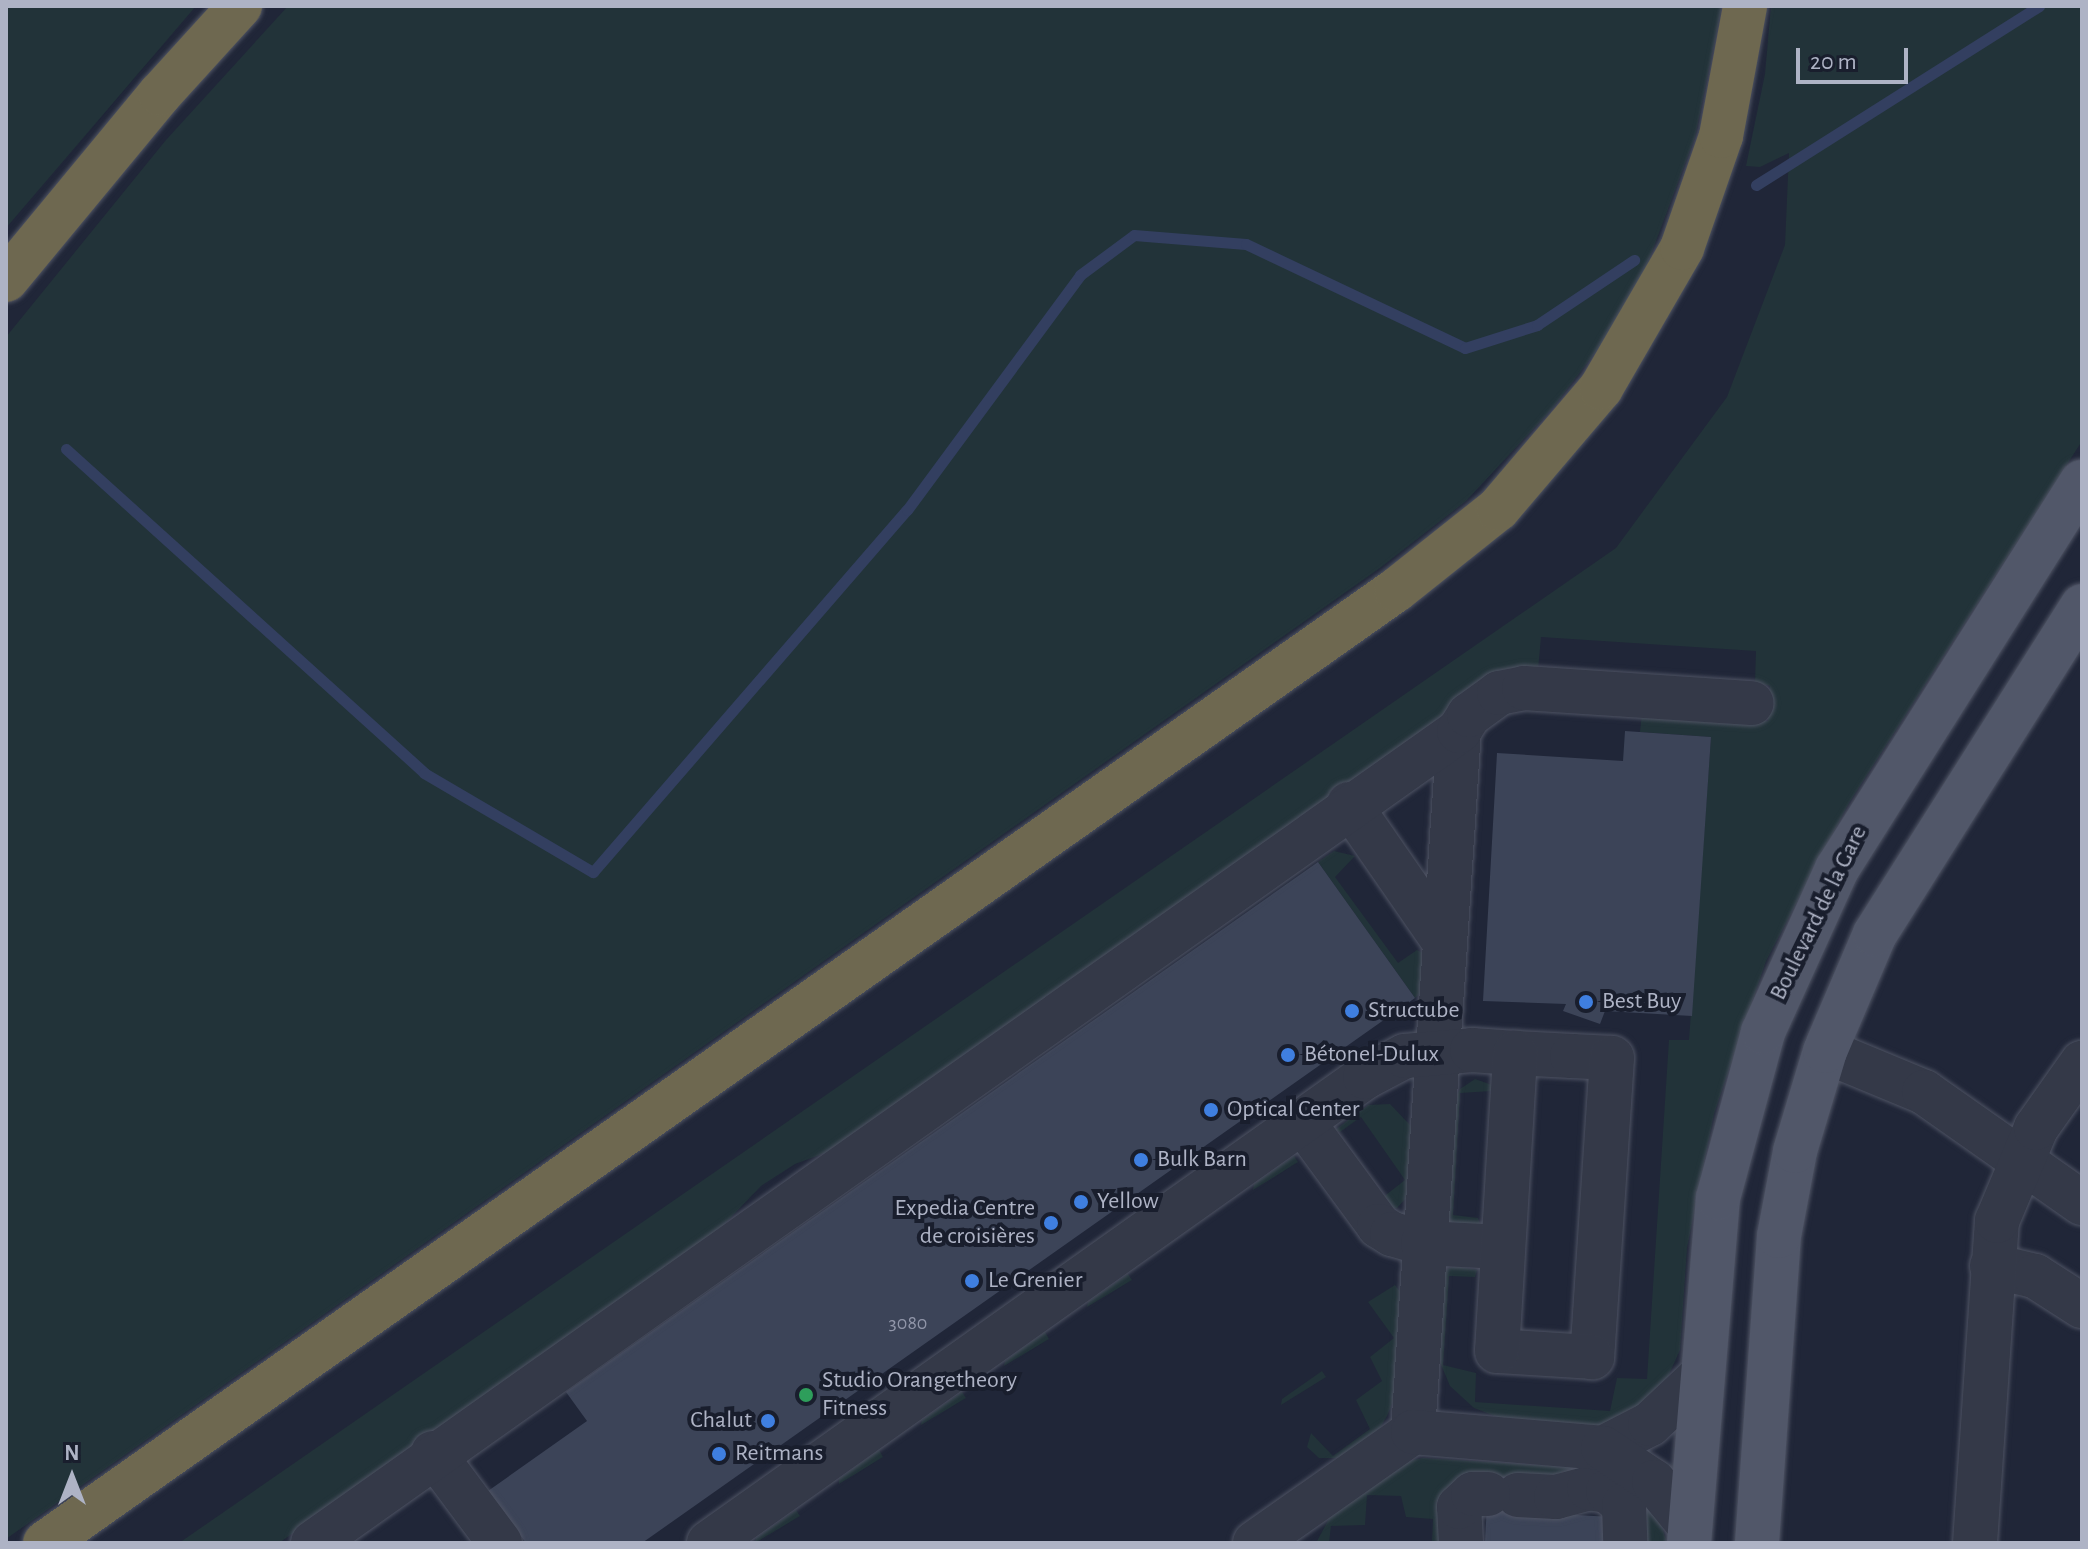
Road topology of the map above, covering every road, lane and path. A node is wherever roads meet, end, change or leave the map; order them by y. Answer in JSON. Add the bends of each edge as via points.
{"nodes":[{"id":1,"x":240,"y":6,"type":"edge"},
{"id":2,"x":1745,"y":6,"type":"edge"},
{"id":3,"x":6,"y":280,"type":"edge"},
{"id":4,"x":2082,"y":482,"type":"edge"},
{"id":5,"x":2082,"y":606,"type":"edge"},
{"id":6,"x":1752,"y":703,"type":"dead end"},
{"id":7,"x":1459,"y":731,"type":"junction"},
{"id":8,"x":1349,"y":804,"type":"junction"},
{"id":9,"x":1444,"y":941,"type":"junction"},
{"id":10,"x":1436,"y":1051,"type":"junction"},
{"id":11,"x":1825,"y":1051,"type":"junction"},
{"id":12,"x":1515,"y":1053,"type":"junction"},
{"id":13,"x":2082,"y":1063,"type":"edge"},
{"id":14,"x":1302,"y":1121,"type":"junction"},
{"id":15,"x":2018,"y":1163,"type":"junction"},
{"id":16,"x":2082,"y":1203,"type":"edge"},
{"id":17,"x":1423,"y":1243,"type":"junction"},
{"id":18,"x":1503,"y":1247,"type":"junction"},
{"id":19,"x":1992,"y":1266,"type":"junction"},
{"id":20,"x":2082,"y":1306,"type":"edge"},
{"id":21,"x":1700,"y":1377,"type":"junction"},
{"id":22,"x":1413,"y":1432,"type":"junction"},
{"id":23,"x":1603,"y":1448,"type":"junction"},
{"id":24,"x":433,"y":1453,"type":"junction"},
{"id":25,"x":1689,"y":1535,"type":"edge"},
{"id":26,"x":1276,"y":1536,"type":"edge"},
{"id":27,"x":318,"y":1542,"type":"edge"},
{"id":28,"x":45,"y":1543,"type":"edge"},
{"id":29,"x":500,"y":1543,"type":"edge"},
{"id":30,"x":709,"y":1543,"type":"edge"},
{"id":31,"x":1461,"y":1543,"type":"edge"},
{"id":32,"x":1625,"y":1543,"type":"edge"},
{"id":33,"x":1757,"y":1543,"type":"edge"},
{"id":34,"x":1975,"y":1543,"type":"edge"}],
"edges":[{"from":1,"to":3,"type":"highway"},
{"from":2,"to":28,"type":"highway","via":[[1721,136],[1682,248],[1601,388],[1498,509],[1396,590]]},
{"from":4,"to":21,"type":"main road","name":"Boulevard de la Gare","via":[[1861,826],[1796,950],[1755,1056],[1724,1169]]},
{"from":5,"to":11,"type":"main road","via":[[1875,934]]},
{"from":6,"to":7,"type":"lane","via":[[1524,688],[1488,700]]},
{"from":7,"to":8,"type":"lane"},
{"from":7,"to":9,"type":"lane"},
{"from":8,"to":9,"type":"lane"},
{"from":8,"to":24,"type":"lane"},
{"from":9,"to":10,"type":"lane"},
{"from":10,"to":12,"type":"lane"},
{"from":10,"to":14,"type":"lane","via":[[1384,1065]]},
{"from":10,"to":17,"type":"lane"},
{"from":11,"to":15,"type":"lane","via":[[1915,1087]]},
{"from":11,"to":33,"type":"main road","via":[[1795,1151],[1779,1236]]},
{"from":12,"to":18,"type":"lane"},
{"from":12,"to":18,"type":"lane","via":[[1612,1058],[1592,1357],[1497,1351]]},
{"from":13,"to":15,"type":"lane"},
{"from":14,"to":17,"type":"lane","via":[[1379,1226]]},
{"from":14,"to":30,"type":"lane"},
{"from":15,"to":16,"type":"lane"},
{"from":15,"to":19,"type":"lane","via":[[1997,1221]]},
{"from":17,"to":18,"type":"lane"},
{"from":17,"to":22,"type":"lane"},
{"from":19,"to":20,"type":"lane","via":[[2035,1276]]},
{"from":19,"to":34,"type":"lane"},
{"from":21,"to":23,"type":"lane","via":[[1650,1424]]},
{"from":21,"to":25,"type":"main road","name":"Boulevard de la Gare"},
{"from":22,"to":23,"type":"lane"},
{"from":22,"to":26,"type":"lane"},
{"from":23,"to":25,"type":"lane","via":[[1654,1482]]},
{"from":24,"to":27,"type":"lane"},
{"from":24,"to":29,"type":"lane"},
{"from":31,"to":32,"type":"lane","via":[[1459,1507],[1473,1494],[1556,1497],[1589,1488],[1608,1491],[1624,1505]]}]}
